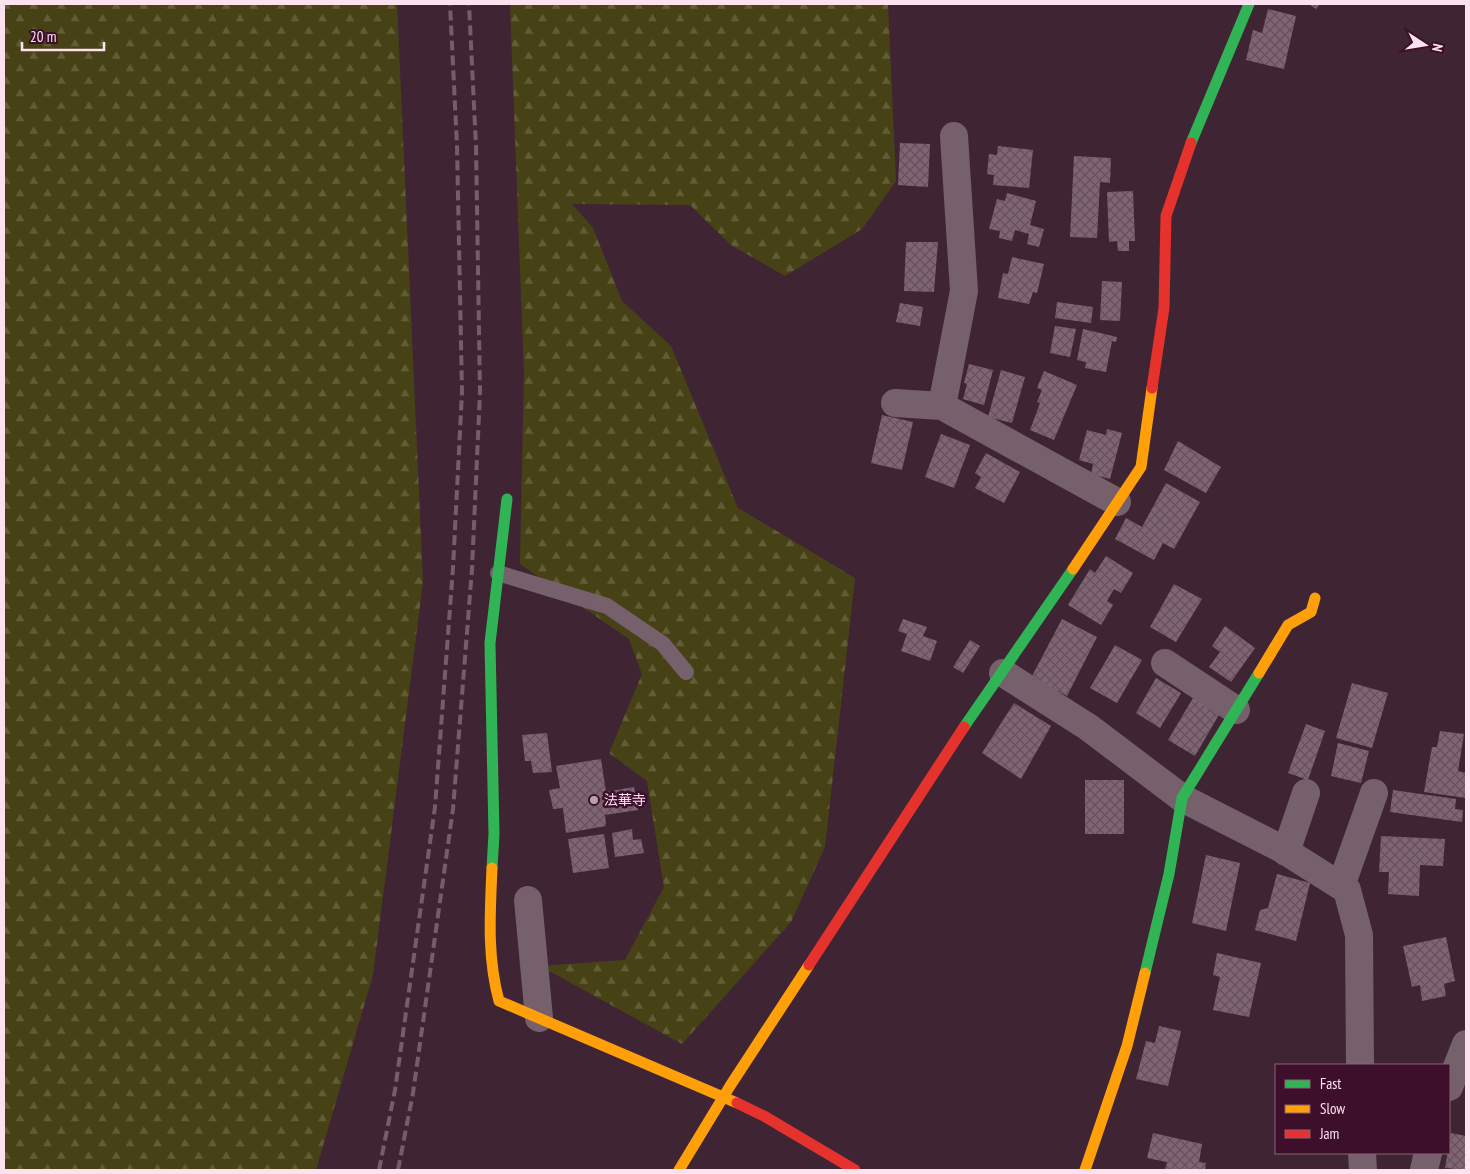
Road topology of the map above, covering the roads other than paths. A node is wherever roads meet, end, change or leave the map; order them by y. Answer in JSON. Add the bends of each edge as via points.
{"nodes":[{"id":1,"x":1249,"y":4,"type":"edge"},
{"id":2,"x":954,"y":136,"type":"dead end"},
{"id":3,"x":895,"y":403,"type":"dead end"},
{"id":4,"x":942,"y":406,"type":"junction"},
{"id":5,"x":507,"y":499,"type":"dead end"},
{"id":6,"x":1117,"y":502,"type":"junction"},
{"id":7,"x":498,"y":573,"type":"junction"},
{"id":8,"x":1315,"y":598,"type":"dead end"},
{"id":9,"x":1165,"y":663,"type":"dead end"},
{"id":10,"x":686,"y":672,"type":"dead end"},
{"id":11,"x":1004,"y":673,"type":"junction"},
{"id":12,"x":1236,"y":710,"type":"junction"},
{"id":13,"x":1374,"y":793,"type":"dead end"},
{"id":14,"x":1306,"y":794,"type":"dead end"},
{"id":15,"x":1182,"y":798,"type":"junction"},
{"id":16,"x":1286,"y":852,"type":"junction"},
{"id":17,"x":1341,"y":886,"type":"junction"},
{"id":18,"x":528,"y":900,"type":"dead end"},
{"id":19,"x":538,"y":1018,"type":"junction"},
{"id":20,"x":1466,"y":1044,"type":"edge"},
{"id":21,"x":1360,"y":1064,"type":"edge"},
{"id":22,"x":1450,"y":1084,"type":"edge"},
{"id":23,"x":725,"y":1097,"type":"junction"},
{"id":24,"x":1362,"y":1154,"type":"edge"},
{"id":25,"x":1428,"y":1154,"type":"edge"},
{"id":26,"x":679,"y":1170,"type":"edge"},
{"id":27,"x":855,"y":1170,"type":"edge"},
{"id":28,"x":1085,"y":1170,"type":"edge"},
{"id":29,"x":1363,"y":1170,"type":"edge"},
{"id":30,"x":1424,"y":1170,"type":"edge"}],
"edges":[{"from":1,"to":6,"type":"street","via":[[1188,150],[1166,216],[1164,308],[1141,467]]},
{"from":2,"to":4,"type":"street","via":[[964,291]]},
{"from":3,"to":4,"type":"street"},
{"from":4,"to":6,"type":"street"},
{"from":5,"to":7,"type":"street"},
{"from":6,"to":11,"type":"street"},
{"from":7,"to":10,"type":"lane","via":[[607,606],[663,644]]},
{"from":7,"to":19,"type":"street","via":[[490,643],[494,834],[489,946],[499,1001]]},
{"from":8,"to":12,"type":"street","via":[[1311,612],[1288,625]]},
{"from":9,"to":12,"type":"street"},
{"from":11,"to":15,"type":"street","via":[[1088,727]]},
{"from":11,"to":23,"type":"street","via":[[959,735]]},
{"from":12,"to":15,"type":"street"},
{"from":13,"to":17,"type":"street"},
{"from":14,"to":16,"type":"street"},
{"from":15,"to":16,"type":"street"},
{"from":15,"to":28,"type":"street","via":[[1169,874],[1127,1046]]},
{"from":16,"to":17,"type":"street"},
{"from":17,"to":21,"type":"street","via":[[1347,890],[1359,935]]},
{"from":18,"to":19,"type":"street"},
{"from":19,"to":23,"type":"street"},
{"from":20,"to":22,"type":"street"},
{"from":23,"to":26,"type":"street"},
{"from":23,"to":27,"type":"street","via":[[764,1116]]},
{"from":24,"to":29,"type":"street"},
{"from":25,"to":30,"type":"street"}]}
